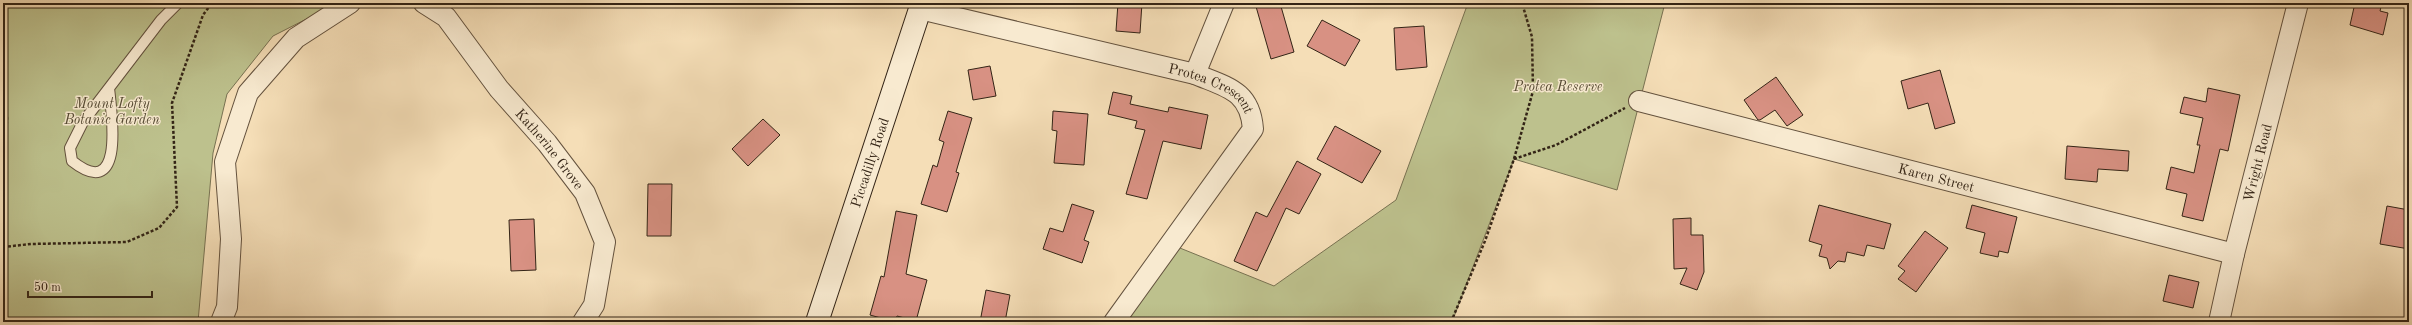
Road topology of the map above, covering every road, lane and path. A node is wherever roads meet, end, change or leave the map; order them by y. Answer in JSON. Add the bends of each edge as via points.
{"nodes":[{"id":1,"x":178,"y":3,"type":"edge"},
{"id":2,"x":212,"y":3,"type":"edge"},
{"id":3,"x":350,"y":3,"type":"edge"},
{"id":4,"x":424,"y":3,"type":"edge"},
{"id":5,"x":1224,"y":3,"type":"edge"},
{"id":6,"x":1522,"y":3,"type":"edge"},
{"id":7,"x":2298,"y":3,"type":"edge"},
{"id":8,"x":921,"y":6,"type":"edge"},
{"id":9,"x":1195,"y":74,"type":"junction"},
{"id":10,"x":109,"y":88,"type":"junction"},
{"id":11,"x":3,"y":92,"type":"edge"},
{"id":12,"x":1639,"y":101,"type":"joint"},
{"id":13,"x":1514,"y":159,"type":"junction"},
{"id":14,"x":4,"y":165,"type":"edge"},
{"id":15,"x":3,"y":223,"type":"edge"},
{"id":16,"x":3,"y":247,"type":"edge"},
{"id":17,"x":2234,"y":254,"type":"junction"},
{"id":18,"x":221,"y":322,"type":"edge"},
{"id":19,"x":583,"y":322,"type":"edge"},
{"id":20,"x":816,"y":322,"type":"edge"},
{"id":21,"x":1114,"y":322,"type":"edge"},
{"id":22,"x":1451,"y":322,"type":"edge"},
{"id":23,"x":2219,"y":322,"type":"edge"}],
"edges":[{"from":1,"to":10,"type":"lane","via":[[161,20]]},
{"from":2,"to":16,"type":"path","via":[[203,15],[172,103],[177,207],[159,228],[127,242]]},
{"from":3,"to":18,"type":"street","via":[[296,38],[248,93],[225,162],[231,239],[227,308]]},
{"from":4,"to":19,"type":"street","name":"Katherine Grove","via":[[446,17],[499,89],[585,193],[604,242],[594,305]]},
{"from":5,"to":9,"type":"street"},
{"from":6,"to":13,"type":"path","via":[[1532,38],[1533,90]]},
{"from":7,"to":17,"type":"street","name":"Wright Road"},
{"from":8,"to":9,"type":"street","name":"Protea Crescent"},
{"from":8,"to":20,"type":"main road","name":"Piccadilly Road"},
{"from":9,"to":21,"type":"street","name":"Protea Crescent","via":[[1235,91],[1252,111],[1253,128]]},
{"from":10,"to":10,"type":"lane","via":[[83,122],[70,148],[72,161],[84,171],[97,173],[106,167],[112,156],[113,126]]},
{"from":11,"to":14,"type":"path","via":[[7,118]]},
{"from":12,"to":13,"type":"path","via":[[1556,144]]},
{"from":12,"to":17,"type":"street","name":"Karen Street"},
{"from":13,"to":22,"type":"path","via":[[1485,241]]},
{"from":14,"to":15,"type":"path"},
{"from":17,"to":23,"type":"street","name":"Wright Road"}]}
